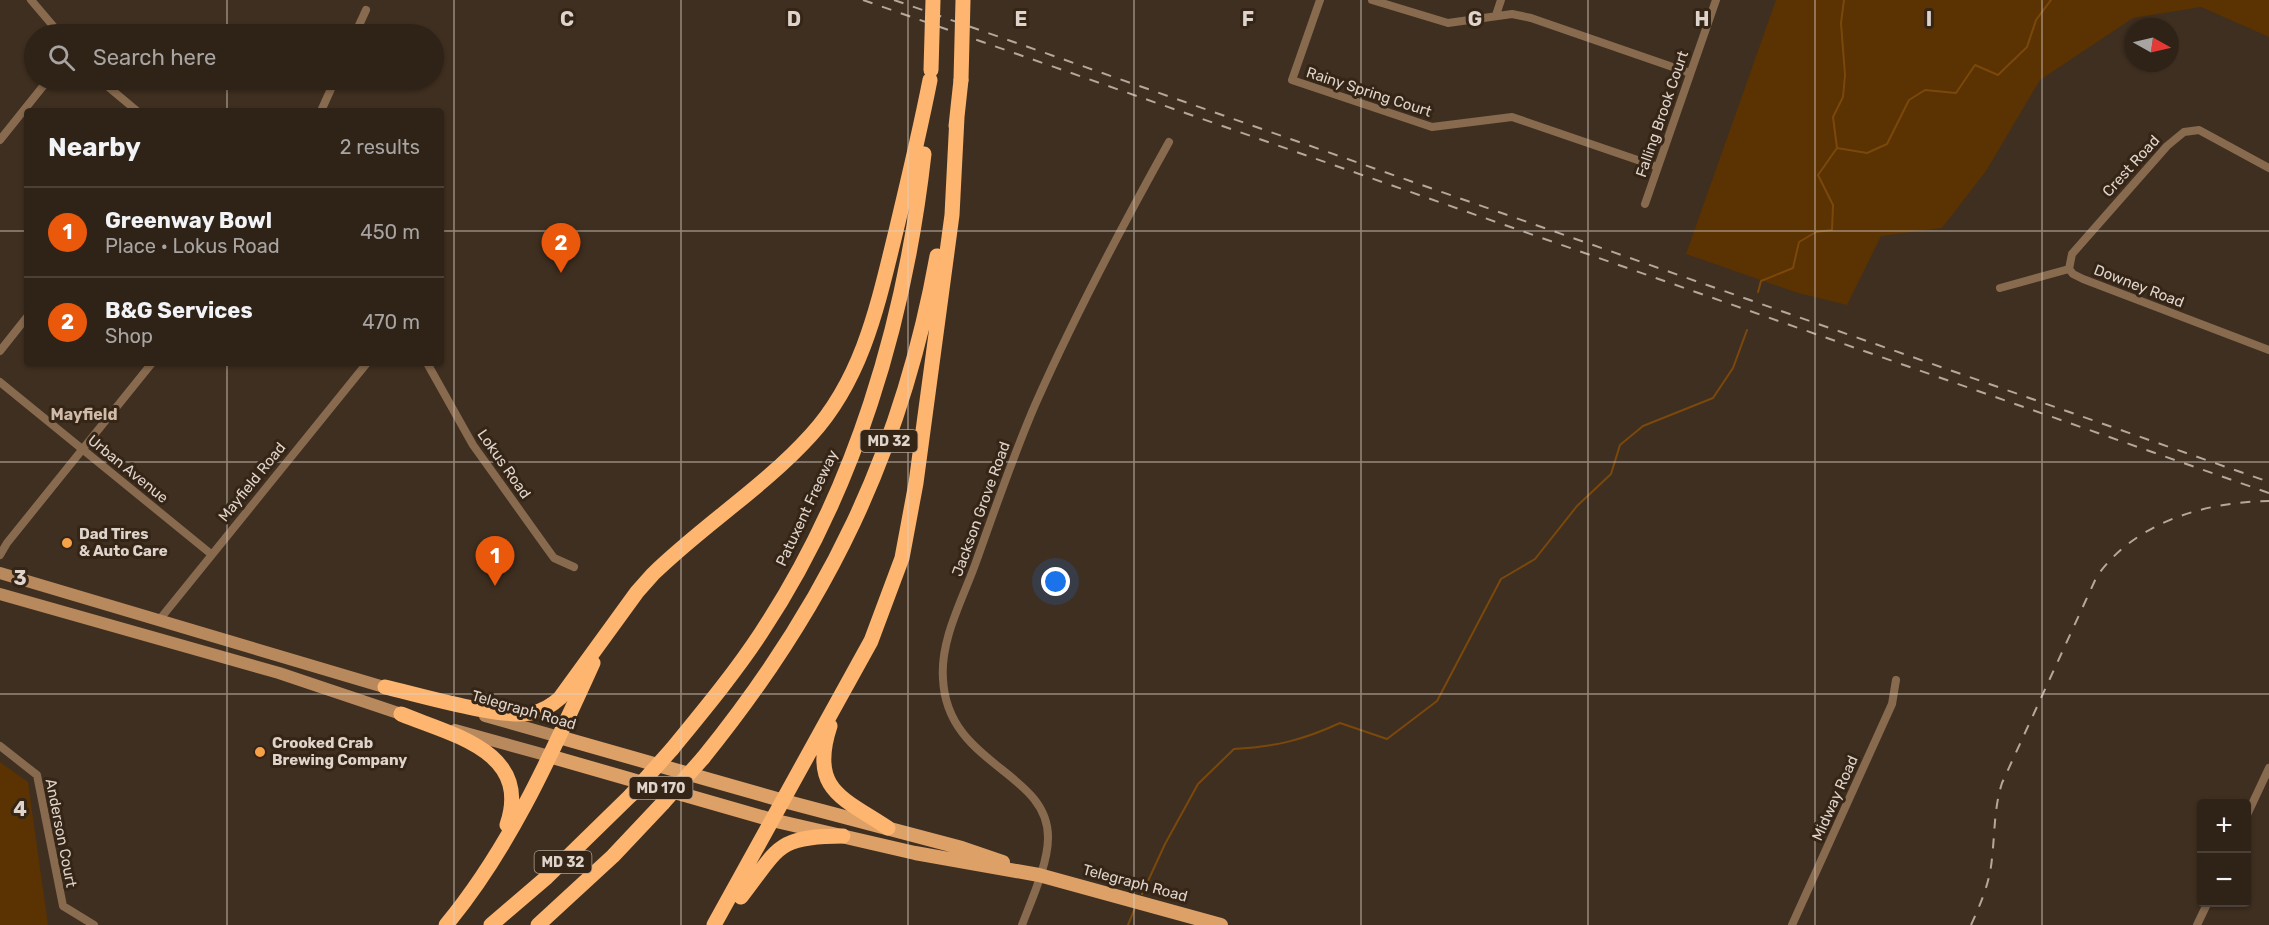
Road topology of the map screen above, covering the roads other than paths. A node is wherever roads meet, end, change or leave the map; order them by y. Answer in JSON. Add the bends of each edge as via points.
{"nodes":[{"id":1,"x":31,"y":0,"type":"edge"},
{"id":2,"x":933,"y":0,"type":"edge"},
{"id":3,"x":963,"y":0,"type":"edge"},
{"id":4,"x":1320,"y":0,"type":"edge"},
{"id":5,"x":1372,"y":0,"type":"edge"},
{"id":6,"x":1501,"y":0,"type":"edge"},
{"id":7,"x":1716,"y":0,"type":"edge"},
{"id":8,"x":366,"y":10,"type":"dead end"},
{"id":9,"x":1496,"y":15,"type":"junction"},
{"id":10,"x":51,"y":24,"type":"edge"},
{"id":11,"x":360,"y":24,"type":"edge"},
{"id":12,"x":1690,"y":73,"type":"junction"},
{"id":13,"x":931,"y":75,"type":"junction"},
{"id":14,"x":40,"y":90,"type":"edge"},
{"id":15,"x":112,"y":90,"type":"edge"},
{"id":16,"x":330,"y":90,"type":"edge"},
{"id":17,"x":26,"y":108,"type":"edge"},
{"id":18,"x":133,"y":108,"type":"edge"},
{"id":19,"x":322,"y":108,"type":"edge"},
{"id":20,"x":24,"y":110,"type":"edge"},
{"id":21,"x":957,"y":117,"type":"junction"},
{"id":22,"x":0,"y":140,"type":"edge"},
{"id":23,"x":1169,"y":142,"type":"dead end"},
{"id":24,"x":1658,"y":167,"type":"junction"},
{"id":25,"x":2269,"y":168,"type":"edge"},
{"id":26,"x":1645,"y":204,"type":"dead end"},
{"id":27,"x":2069,"y":268,"type":"junction"},
{"id":28,"x":2000,"y":288,"type":"dead end"},
{"id":29,"x":24,"y":321,"type":"edge"},
{"id":30,"x":2269,"y":350,"type":"edge"},
{"id":31,"x":0,"y":351,"type":"edge"},
{"id":32,"x":150,"y":366,"type":"edge"},
{"id":33,"x":365,"y":366,"type":"edge"},
{"id":34,"x":429,"y":366,"type":"edge"},
{"id":35,"x":0,"y":382,"type":"edge"},
{"id":36,"x":84,"y":449,"type":"junction"},
{"id":37,"x":211,"y":554,"type":"junction"},
{"id":38,"x":0,"y":555,"type":"edge"},
{"id":39,"x":574,"y":567,"type":"dead end"},
{"id":40,"x":0,"y":573,"type":"edge"},
{"id":41,"x":0,"y":594,"type":"edge"},
{"id":42,"x":160,"y":619,"type":"junction"},
{"id":43,"x":614,"y":623,"type":"junction"},
{"id":44,"x":1896,"y":680,"type":"dead end"},
{"id":45,"x":385,"y":687,"type":"junction"},
{"id":46,"x":837,"y":704,"type":"junction"},
{"id":47,"x":400,"y":714,"type":"junction"},
{"id":48,"x":559,"y":737,"type":"junction"},
{"id":49,"x":0,"y":746,"type":"edge"},
{"id":50,"x":549,"y":756,"type":"junction"},
{"id":51,"x":2269,"y":769,"type":"edge"},
{"id":52,"x":784,"y":801,"type":"junction"},
{"id":53,"x":2251,"y":808,"type":"edge"},
{"id":54,"x":772,"y":820,"type":"junction"},
{"id":55,"x":888,"y":828,"type":"junction"},
{"id":56,"x":843,"y":836,"type":"junction"},
{"id":57,"x":494,"y":857,"type":"junction"},
{"id":58,"x":1039,"y":875,"type":"junction"},
{"id":59,"x":2206,"y":907,"type":"edge"},
{"id":60,"x":94,"y":925,"type":"edge"},
{"id":61,"x":446,"y":925,"type":"edge"},
{"id":62,"x":491,"y":925,"type":"edge"},
{"id":63,"x":538,"y":925,"type":"edge"},
{"id":64,"x":716,"y":925,"type":"edge"},
{"id":65,"x":1022,"y":925,"type":"edge"},
{"id":66,"x":1221,"y":925,"type":"edge"},
{"id":67,"x":1792,"y":925,"type":"edge"},
{"id":68,"x":2199,"y":925,"type":"edge"}],
"edges":[{"from":1,"to":10,"type":"street"},
{"from":2,"to":13,"type":"highway","name":"Patuxent Freeway","number":"MD 32","bridge":true},
{"from":3,"to":21,"type":"highway","number":"MD 32","bridge":true},
{"from":4,"to":24,"type":"street","name":"Rainy Spring Court","via":[[1292,80],[1421,126],[1450,127],[1512,117]]},
{"from":5,"to":9,"type":"street","via":[[1448,23]]},
{"from":6,"to":9,"type":"street"},
{"from":7,"to":12,"type":"street","name":"Falling Brook Court"},
{"from":8,"to":11,"type":"street"},
{"from":9,"to":12,"type":"street","via":[[1531,18]]},
{"from":12,"to":24,"type":"street","name":"Falling Brook Court"},
{"from":13,"to":43,"type":"highway","via":[[879,303],[863,350],[839,396],[812,434],[673,555]]},
{"from":13,"to":62,"type":"highway","name":"Patuxent Freeway","number":"MD 32","bridge":true,"via":[[906,270],[880,373],[858,440],[825,518],[790,586],[736,668],[631,795]]},
{"from":14,"to":17,"type":"street"},
{"from":15,"to":18,"type":"street"},
{"from":16,"to":19,"type":"street"},
{"from":20,"to":22,"type":"street"},
{"from":21,"to":46,"type":"highway","via":[[952,215],[912,513],[884,612]]},
{"from":21,"to":63,"type":"highway","number":"MD 32","bridge":true,"via":[[945,214],[922,326],[899,409],[842,550],[787,645],[703,758],[613,856]]},
{"from":23,"to":58,"type":"street","name":"Jackson Grove Road","via":[[1101,265],[1036,404],[1009,467],[944,649],[945,697],[960,732],[984,757],[1029,792],[1044,815],[1048,839]]},
{"from":24,"to":26,"type":"street","name":"Falling Brook Court"},
{"from":25,"to":27,"type":"street","name":"Crest Road","via":[[2205,131],[2184,132],[2167,146],[2072,254]]},
{"from":27,"to":28,"type":"street"},
{"from":27,"to":30,"type":"street","name":"Downey Road","via":[[2083,279]]},
{"from":29,"to":31,"type":"street"},
{"from":32,"to":36,"type":"street"},
{"from":33,"to":37,"type":"street","name":"Mayfield Road"},
{"from":34,"to":39,"type":"street","name":"Lokus Road","via":[[473,444],[546,547],[554,558]]},
{"from":35,"to":36,"type":"street","name":"Urban Avenue"},
{"from":36,"to":37,"type":"street","name":"Urban Avenue"},
{"from":36,"to":38,"type":"street"},
{"from":37,"to":42,"type":"street","name":"Mayfield Road"},
{"from":40,"to":42,"type":"main road","name":"Telegraph Road","number":"MD 170"},
{"from":41,"to":47,"type":"main road","name":"Telegraph Road","number":"MD 170","via":[[279,673]]},
{"from":42,"to":45,"type":"main road","name":"Telegraph Road","number":"MD 170"},
{"from":43,"to":45,"type":"highway","via":[[560,698],[541,711],[504,713]]},
{"from":43,"to":48,"type":"highway"},
{"from":44,"to":67,"type":"street","name":"Midway Road","via":[[1892,704]]},
{"from":45,"to":48,"type":"main road","name":"Telegraph Road","number":"MD 170"},
{"from":46,"to":52,"type":"highway"},
{"from":46,"to":55,"type":"highway","via":[[823,752],[825,777],[843,801]]},
{"from":47,"to":50,"type":"main road","name":"Telegraph Road","number":"MD 170"},
{"from":47,"to":57,"type":"highway","via":[[484,750],[504,769],[512,804]]},
{"from":48,"to":50,"type":"highway"},
{"from":48,"to":52,"type":"main road","name":"Telegraph Road","number":"MD 170"},
{"from":49,"to":60,"type":"street","name":"Anderson Court","via":[[37,775],[63,906]]},
{"from":50,"to":54,"type":"main road","name":"Telegraph Road","number":"MD 170"},
{"from":50,"to":57,"type":"highway"},
{"from":51,"to":53,"type":"street"},
{"from":52,"to":54,"type":"highway"},
{"from":52,"to":55,"type":"main road","name":"Telegraph Road","number":"MD 170"},
{"from":54,"to":56,"type":"main road","name":"Telegraph Road","number":"MD 170"},
{"from":54,"to":64,"type":"highway"},
{"from":55,"to":58,"type":"main road","name":"Telegraph Road","number":"MD 170"},
{"from":56,"to":58,"type":"main road","name":"Telegraph Road","number":"MD 170","via":[[915,854]]},
{"from":56,"to":64,"type":"highway","via":[[798,838],[776,849]]},
{"from":57,"to":61,"type":"highway"},
{"from":58,"to":65,"type":"street","name":"Jackson Grove Road"},
{"from":58,"to":66,"type":"main road","name":"Telegraph Road","number":"MD 170"},
{"from":59,"to":68,"type":"street"}]}
